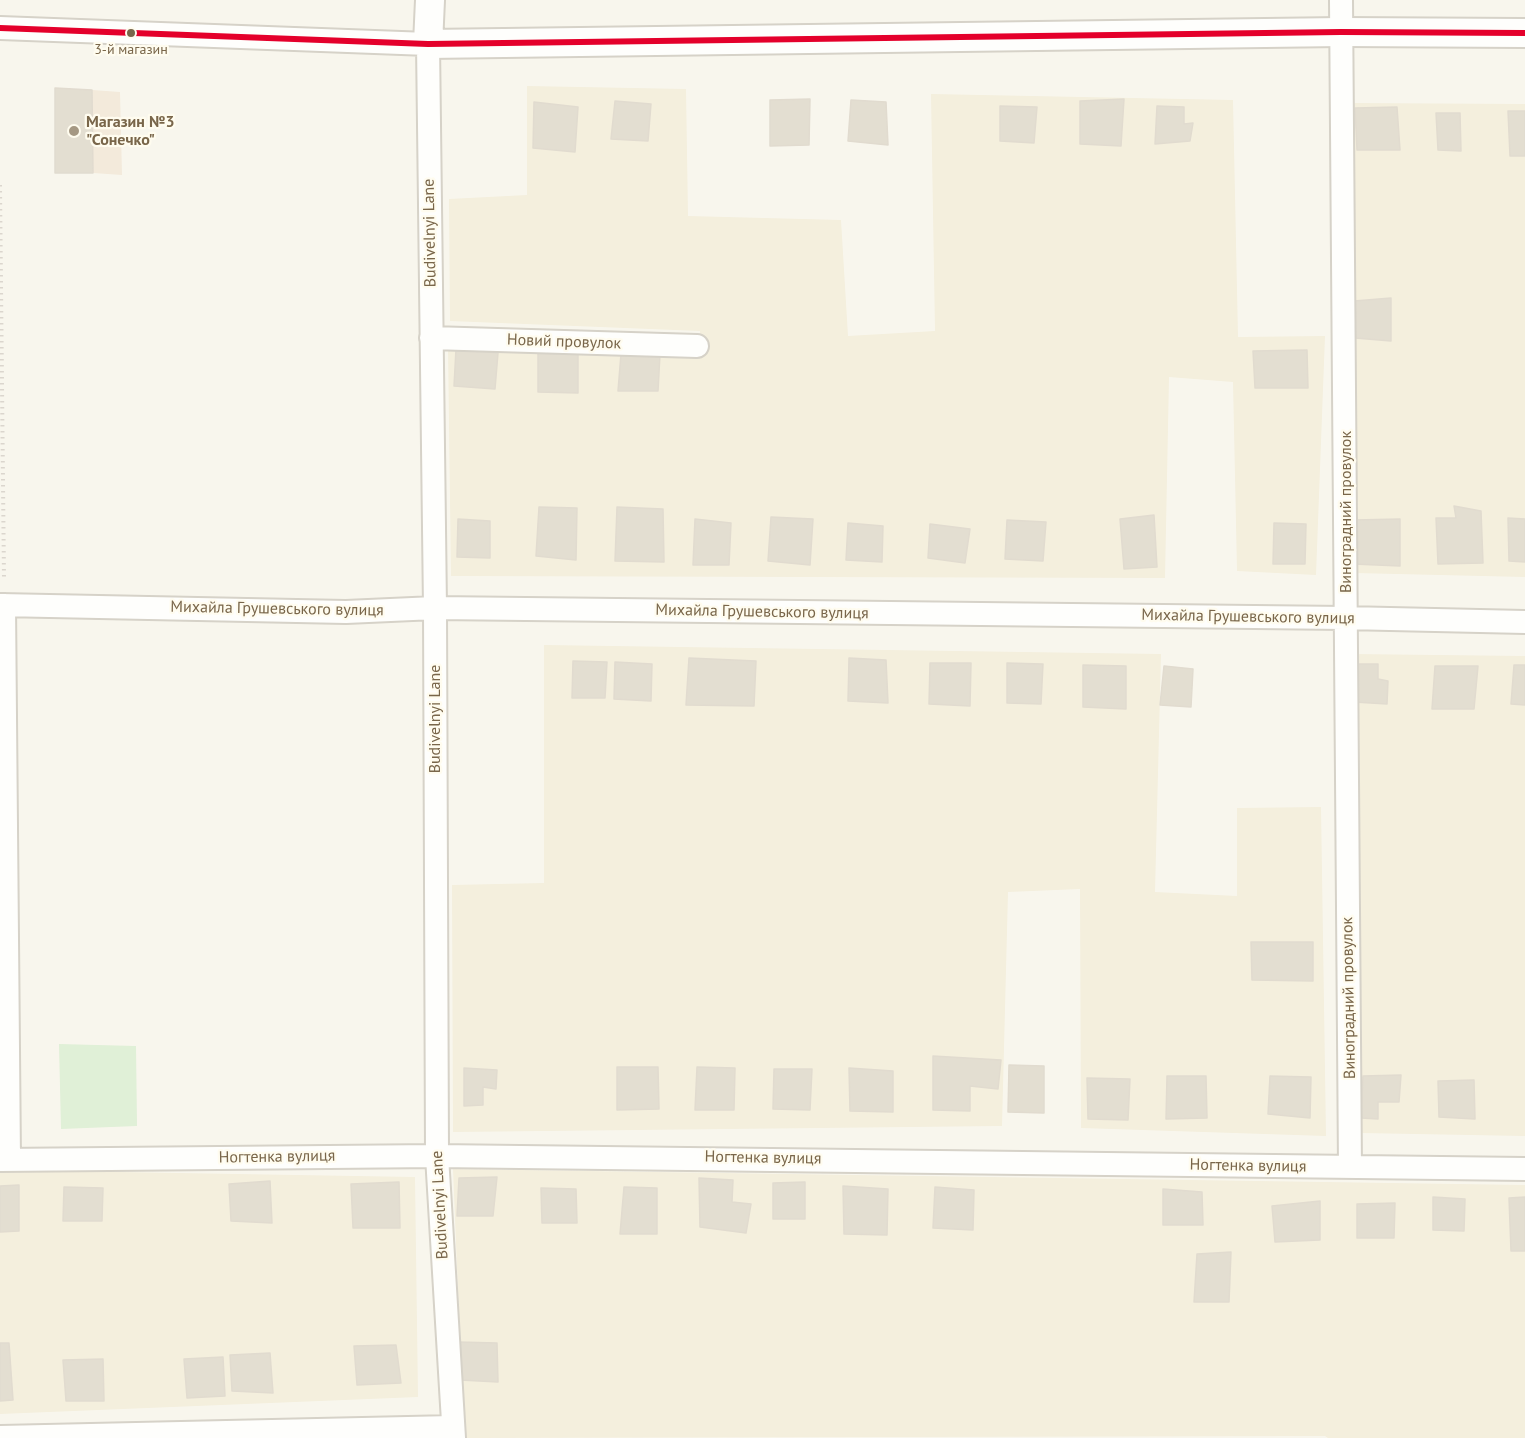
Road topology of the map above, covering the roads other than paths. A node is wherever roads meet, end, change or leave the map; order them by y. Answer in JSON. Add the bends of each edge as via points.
{"nodes":[{"id":1,"x":430,"y":0,"type":"edge"},
{"id":2,"x":1341,"y":0,"type":"edge"},
{"id":3,"x":0,"y":28,"type":"edge"},
{"id":4,"x":1341,"y":32,"type":"junction"},
{"id":5,"x":1525,"y":33,"type":"edge"},
{"id":6,"x":428,"y":44,"type":"junction"},
{"id":7,"x":431,"y":338,"type":"junction"},
{"id":8,"x":697,"y":346,"type":"dead end"},
{"id":9,"x":2,"y":605,"type":"edge"},
{"id":10,"x":435,"y":608,"type":"junction"},
{"id":11,"x":1346,"y":618,"type":"junction"},
{"id":12,"x":1525,"y":622,"type":"edge"},
{"id":13,"x":437,"y":1156,"type":"junction"},
{"id":14,"x":5,"y":1160,"type":"edge"},
{"id":15,"x":1350,"y":1167,"type":"junction"},
{"id":16,"x":1525,"y":1169,"type":"edge"},
{"id":17,"x":453,"y":1433,"type":"edge"},
{"id":18,"x":0,"y":1437,"type":"edge"}],
"edges":[{"from":1,"to":6,"type":"street","name":"Budivelnyi Lane"},
{"from":2,"to":4,"type":"street","name":"Виноградний провулок"},
{"from":3,"to":6,"type":"street"},
{"from":4,"to":5,"type":"street"},
{"from":4,"to":6,"type":"street"},
{"from":4,"to":11,"type":"street","name":"Виноградний провулок"},
{"from":6,"to":7,"type":"street","name":"Budivelnyi Lane"},
{"from":7,"to":8,"type":"street","name":"Новий провулок"},
{"from":7,"to":10,"type":"street","name":"Budivelnyi Lane"},
{"from":9,"to":10,"type":"street","name":"Михайла Грушевського вулиця","via":[[346,612]]},
{"from":9,"to":14,"type":"street"},
{"from":10,"to":11,"type":"street","name":"Михайла Грушевського вулиця"},
{"from":10,"to":13,"type":"street","name":"Budivelnyi Lane"},
{"from":11,"to":12,"type":"street","name":"Михайла Грушевського вулиця"},
{"from":11,"to":15,"type":"street","name":"Виноградний провулок"},
{"from":13,"to":14,"type":"street","name":"Ногтенка вулиця"},
{"from":13,"to":15,"type":"street","name":"Ногтенка вулиця"},
{"from":13,"to":17,"type":"street","name":"Budivelnyi Lane"},
{"from":15,"to":16,"type":"street","name":"Ногтенка вулиця"},
{"from":17,"to":18,"type":"street"}]}
